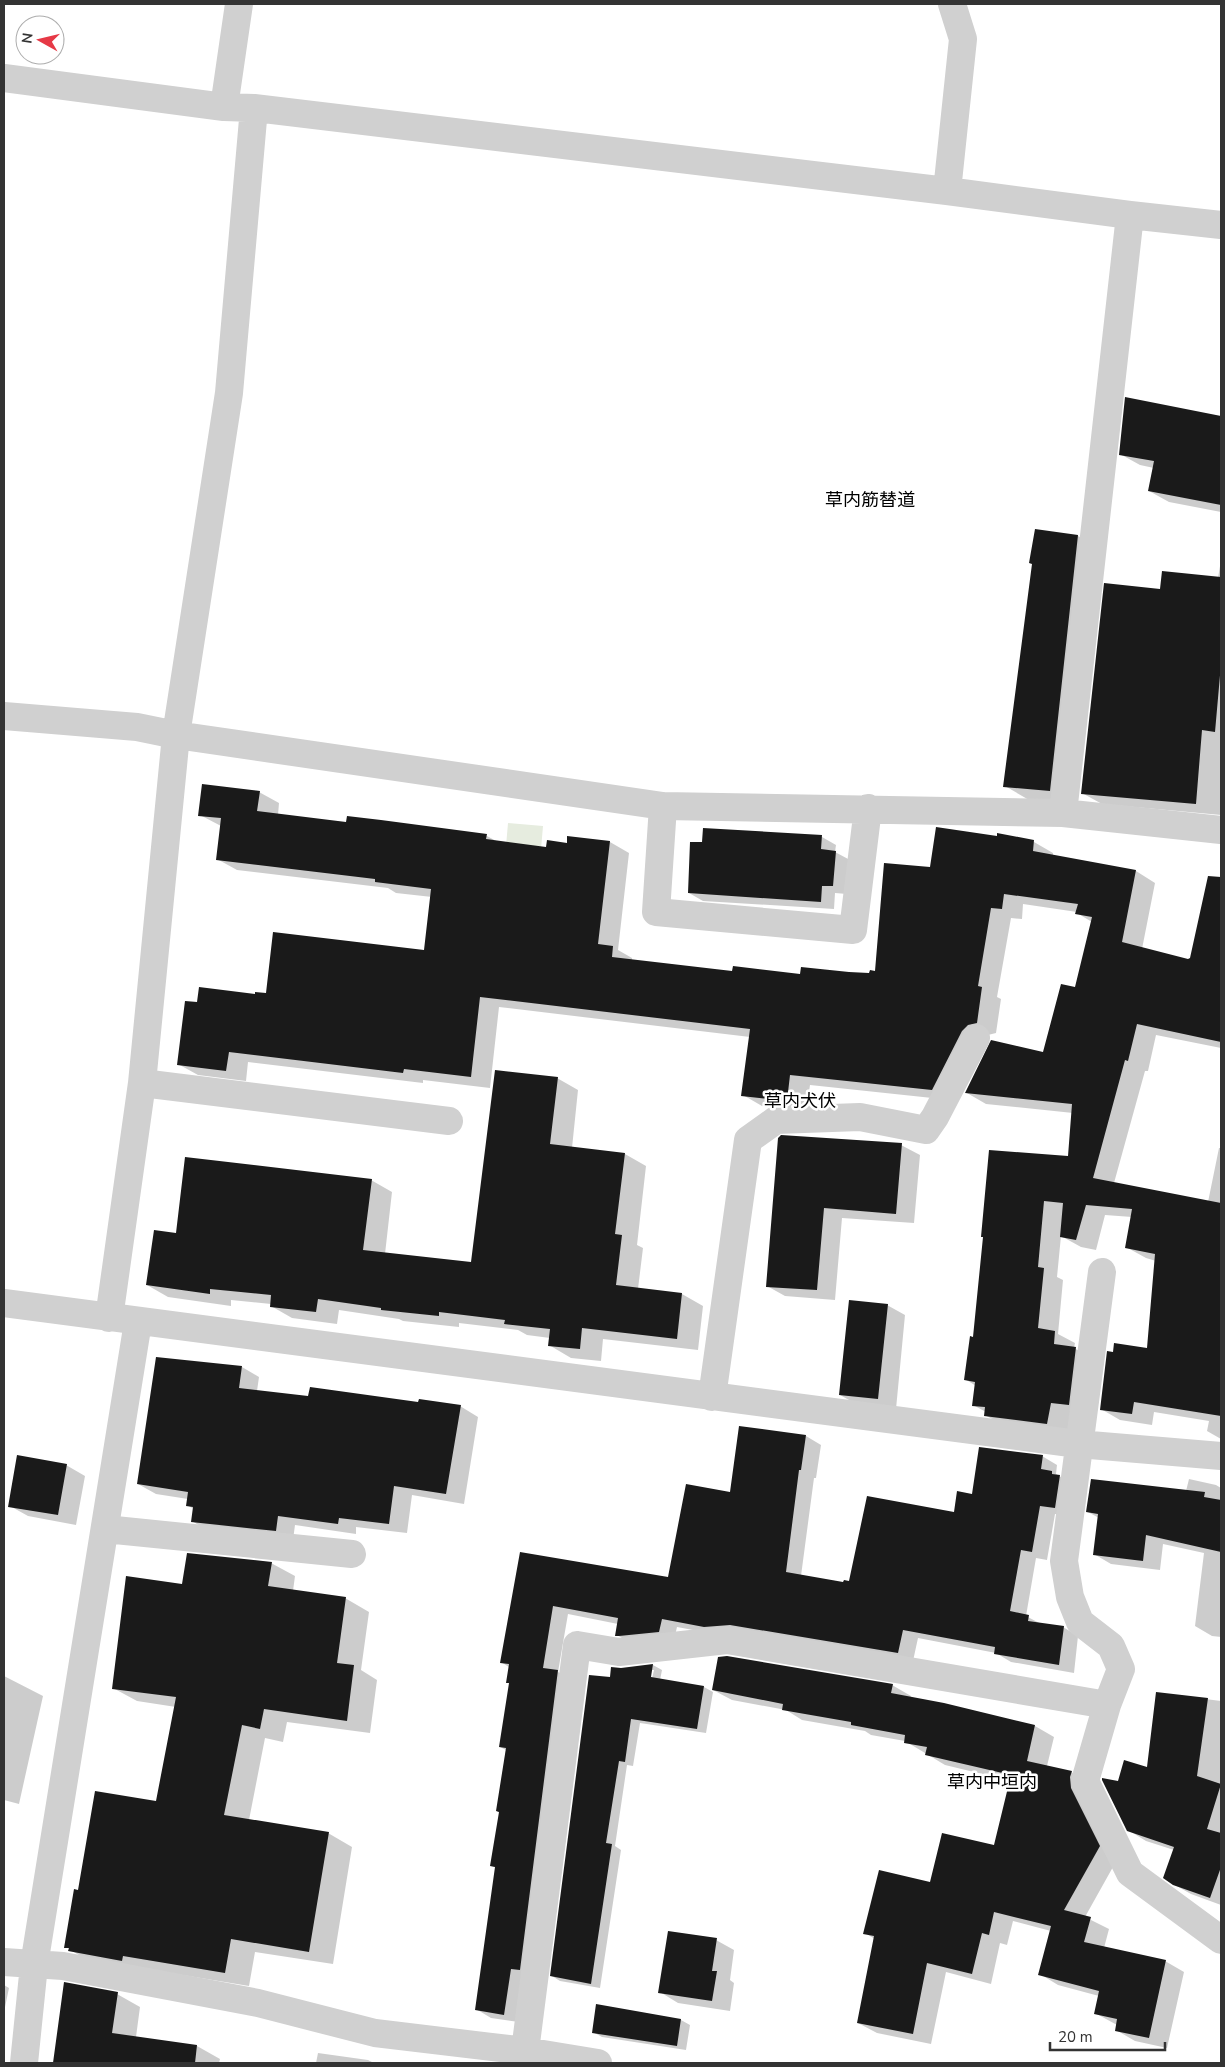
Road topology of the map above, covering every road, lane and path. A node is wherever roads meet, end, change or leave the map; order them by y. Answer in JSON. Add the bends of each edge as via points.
{"nodes":[{"id":1,"x":239,"y":4,"type":"edge"},
{"id":2,"x":952,"y":4,"type":"edge"},
{"id":3,"x":4,"y":78,"type":"edge"},
{"id":4,"x":224,"y":107,"type":"junction"},
{"id":5,"x":254,"y":108,"type":"junction"},
{"id":6,"x":947,"y":191,"type":"junction"},
{"id":7,"x":1130,"y":215,"type":"junction"},
{"id":8,"x":1221,"y":225,"type":"edge"},
{"id":9,"x":4,"y":716,"type":"edge"},
{"id":10,"x":176,"y":735,"type":"junction"},
{"id":11,"x":663,"y":806,"type":"junction"},
{"id":12,"x":868,"y":808,"type":"junction"},
{"id":13,"x":1063,"y":812,"type":"junction"},
{"id":14,"x":1221,"y":830,"type":"edge"},
{"id":15,"x":976,"y":1038,"type":"dead end"},
{"id":16,"x":142,"y":1083,"type":"junction"},
{"id":17,"x":449,"y":1121,"type":"dead end"},
{"id":18,"x":1102,"y":1272,"type":"dead end"},
{"id":19,"x":4,"y":1303,"type":"edge"},
{"id":20,"x":108,"y":1318,"type":"junction"},
{"id":21,"x":138,"y":1322,"type":"junction"},
{"id":22,"x":712,"y":1397,"type":"junction"},
{"id":23,"x":1078,"y":1444,"type":"junction"},
{"id":24,"x":1221,"y":1456,"type":"edge"},
{"id":25,"x":105,"y":1529,"type":"junction"},
{"id":26,"x":352,"y":1554,"type":"dead end"},
{"id":27,"x":1107,"y":1705,"type":"junction"},
{"id":28,"x":1221,"y":1940,"type":"edge"},
{"id":29,"x":4,"y":1962,"type":"edge"},
{"id":30,"x":34,"y":1966,"type":"junction"},
{"id":31,"x":525,"y":2052,"type":"junction"},
{"id":32,"x":24,"y":2063,"type":"edge"},
{"id":33,"x":598,"y":2063,"type":"edge"}],
"edges":[{"from":1,"to":4,"type":"street"},
{"from":2,"to":6,"type":"street","via":[[963,39]]},
{"from":3,"to":4,"type":"street"},
{"from":4,"to":5,"type":"street"},
{"from":5,"to":6,"type":"street"},
{"from":5,"to":10,"type":"street","via":[[229,393]]},
{"from":6,"to":7,"type":"street"},
{"from":7,"to":8,"type":"street"},
{"from":7,"to":13,"type":"street"},
{"from":9,"to":10,"type":"street","via":[[137,727]]},
{"from":10,"to":11,"type":"street"},
{"from":10,"to":16,"type":"street"},
{"from":11,"to":12,"type":"street"},
{"from":11,"to":12,"type":"street","via":[[656,912],[853,930]]},
{"from":12,"to":13,"type":"street"},
{"from":13,"to":14,"type":"street"},
{"from":15,"to":22,"type":"street","via":[[926,1130],[860,1117],[776,1120],[748,1140]]},
{"from":16,"to":17,"type":"street"},
{"from":16,"to":20,"type":"street"},
{"from":18,"to":23,"type":"street"},
{"from":19,"to":20,"type":"street"},
{"from":20,"to":21,"type":"street"},
{"from":21,"to":22,"type":"street"},
{"from":21,"to":25,"type":"street"},
{"from":22,"to":23,"type":"street"},
{"from":23,"to":24,"type":"street"},
{"from":23,"to":27,"type":"street","via":[[1064,1561],[1070,1598],[1080,1622],[1111,1646],[1121,1669]]},
{"from":25,"to":26,"type":"street"},
{"from":25,"to":30,"type":"street"},
{"from":27,"to":28,"type":"street","via":[[1085,1781],[1130,1873]]},
{"from":27,"to":31,"type":"street","via":[[727,1640],[619,1652],[577,1645]]},
{"from":29,"to":30,"type":"street"},
{"from":30,"to":31,"type":"street","via":[[62,1966],[258,2003],[375,2032]]},
{"from":30,"to":32,"type":"street"},
{"from":31,"to":33,"type":"street"}]}
